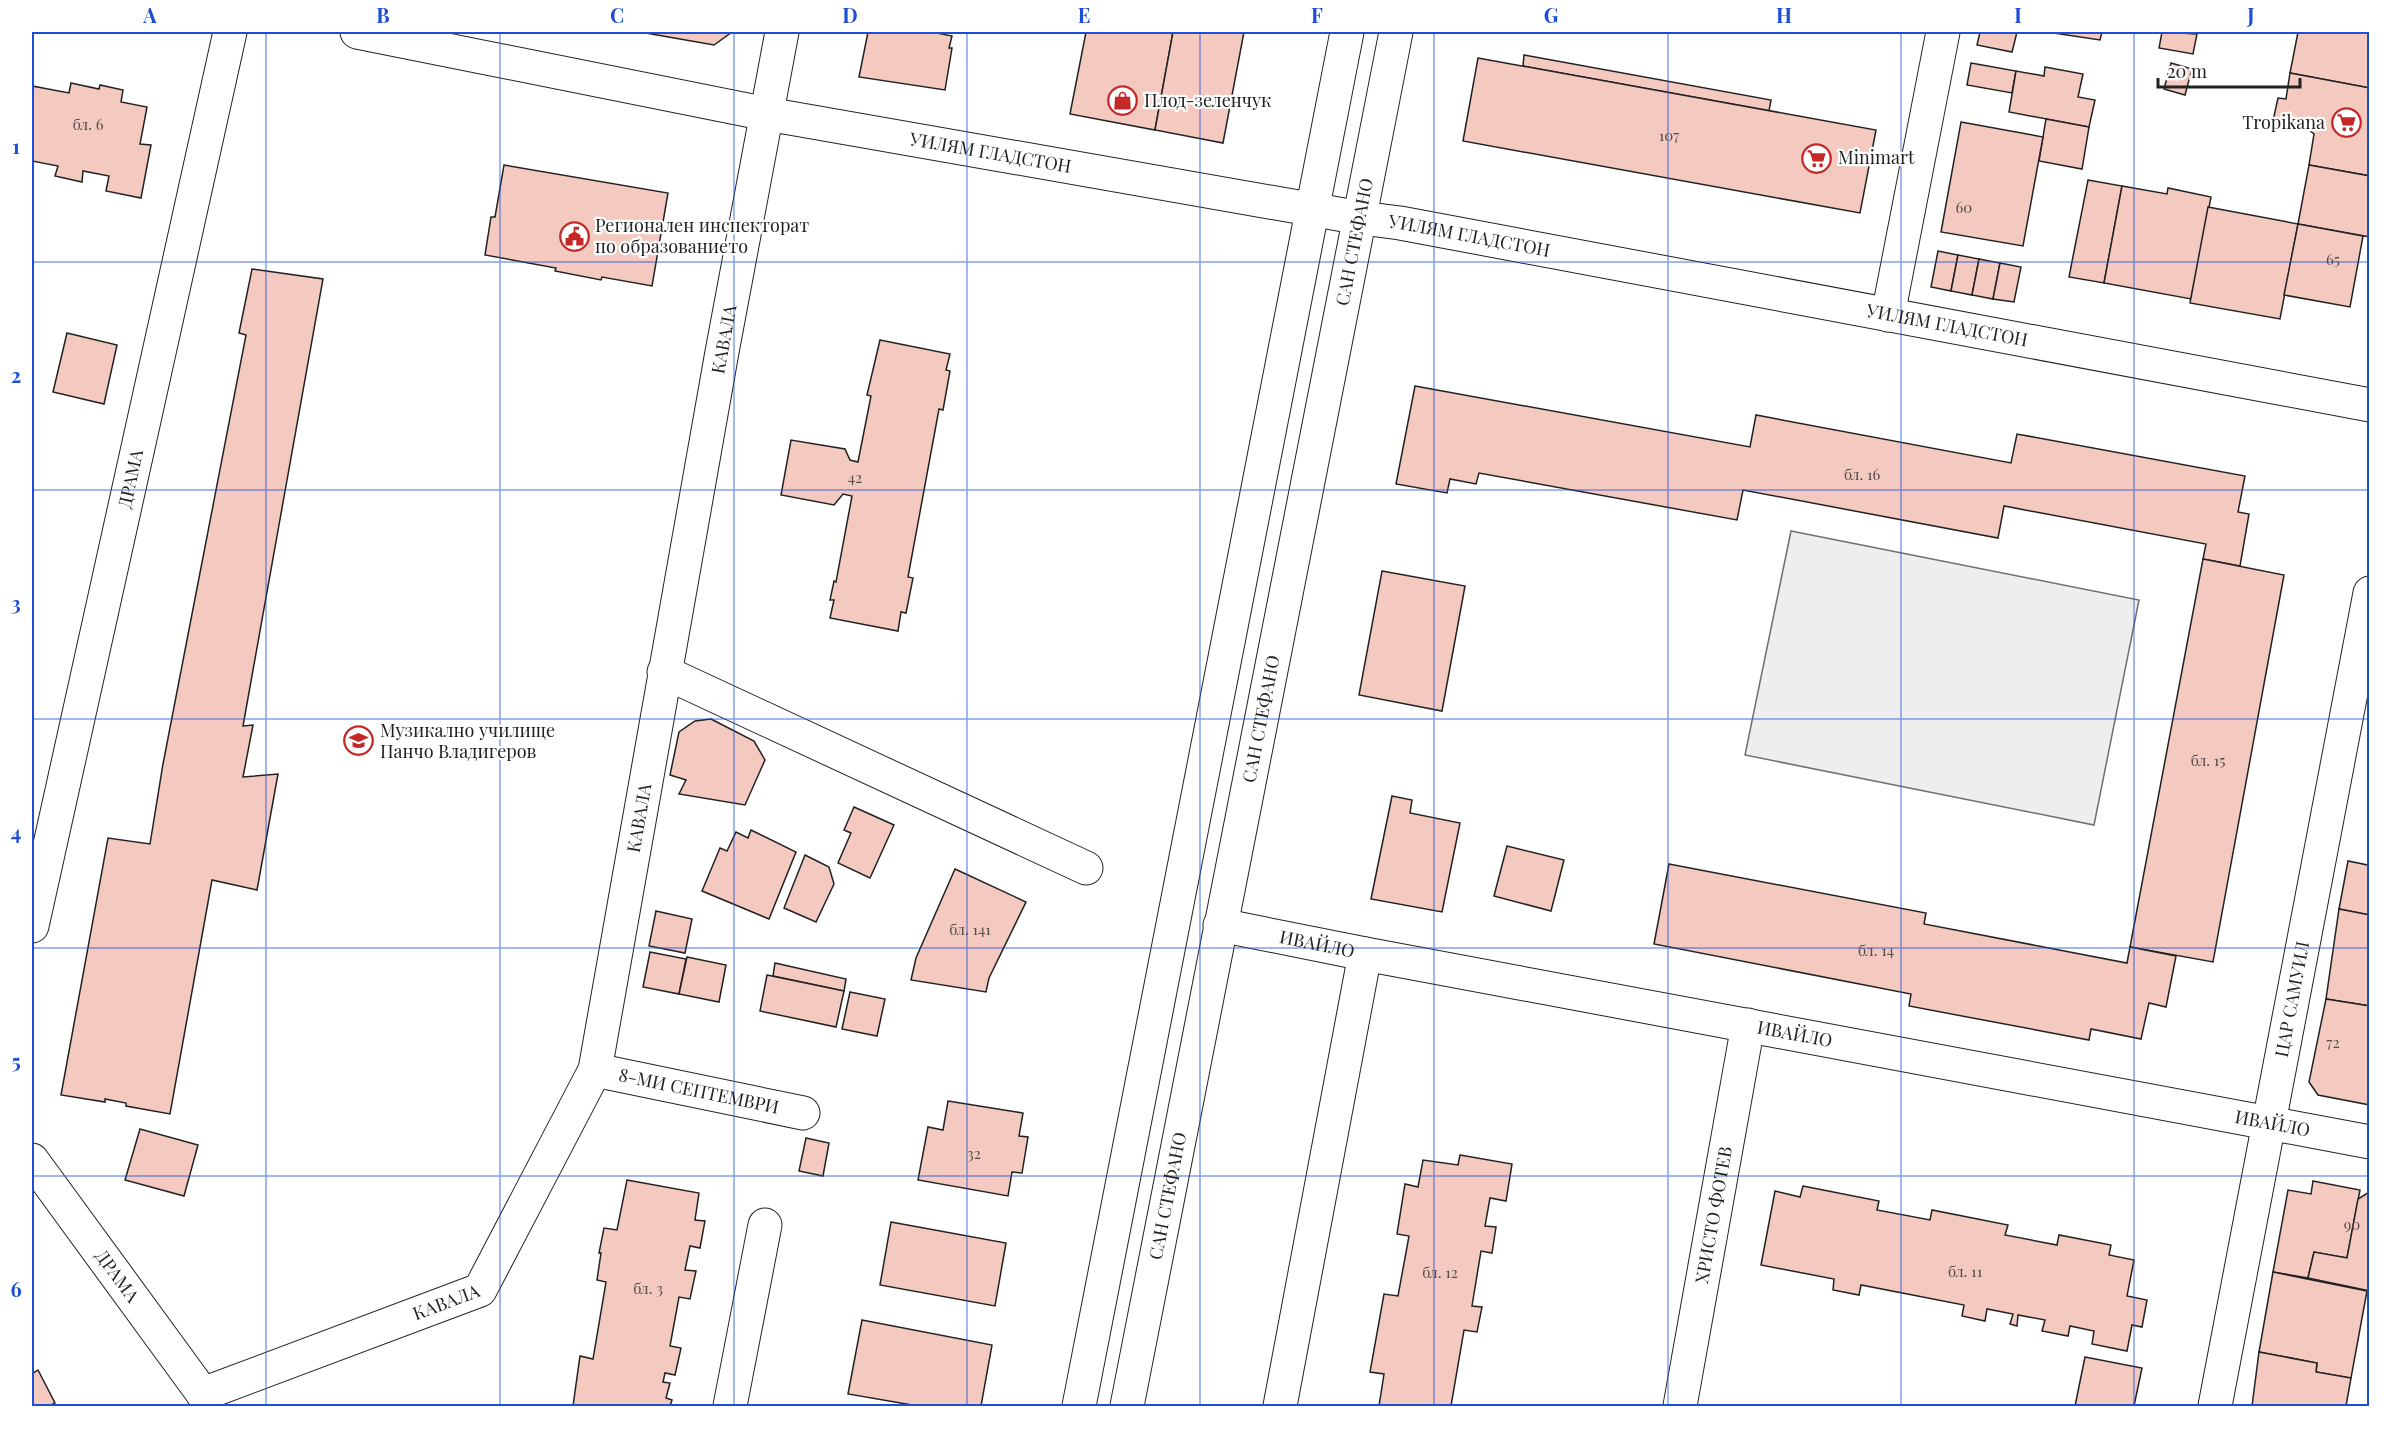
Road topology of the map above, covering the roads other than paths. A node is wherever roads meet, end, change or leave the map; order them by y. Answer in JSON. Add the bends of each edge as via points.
{"nodes":[{"id":1,"x":230,"y":32,"type":"edge"},
{"id":2,"x":357,"y":32,"type":"edge"},
{"id":3,"x":782,"y":32,"type":"edge"},
{"id":4,"x":1347,"y":32,"type":"edge"},
{"id":5,"x":1396,"y":32,"type":"edge"},
{"id":6,"x":1943,"y":32,"type":"edge"},
{"id":7,"x":766,"y":114,"type":"junction"},
{"id":8,"x":1312,"y":208,"type":"junction"},
{"id":9,"x":1360,"y":218,"type":"junction"},
{"id":10,"x":1888,"y":315,"type":"junction"},
{"id":11,"x":2370,"y":405,"type":"edge"},
{"id":12,"x":2370,"y":593,"type":"edge"},
{"id":13,"x":664,"y":672,"type":"junction"},
{"id":14,"x":1086,"y":868,"type":"dead end"},
{"id":15,"x":1221,"y":925,"type":"junction"},
{"id":16,"x":32,"y":926,"type":"edge"},
{"id":17,"x":1365,"y":954,"type":"junction"},
{"id":18,"x":1748,"y":1025,"type":"junction"},
{"id":19,"x":595,"y":1070,"type":"junction"},
{"id":20,"x":803,"y":1113,"type":"dead end"},
{"id":21,"x":2268,"y":1123,"type":"junction"},
{"id":22,"x":2370,"y":1142,"type":"edge"},
{"id":23,"x":32,"y":1160,"type":"edge"},
{"id":24,"x":765,"y":1225,"type":"dead end"},
{"id":25,"x":202,"y":1400,"type":"edge"},
{"id":26,"x":730,"y":1407,"type":"edge"},
{"id":27,"x":1079,"y":1407,"type":"edge"},
{"id":28,"x":1127,"y":1407,"type":"edge"},
{"id":29,"x":1280,"y":1407,"type":"edge"},
{"id":30,"x":1680,"y":1407,"type":"edge"},
{"id":31,"x":2215,"y":1407,"type":"edge"}],
"edges":[{"from":1,"to":16,"type":"street","name":"ДРАМА"},
{"from":2,"to":7,"type":"street","name":"УИЛЯМ ГЛАДСТОН"},
{"from":3,"to":7,"type":"street","name":"КАВАЛА"},
{"from":4,"to":8,"type":"street"},
{"from":5,"to":9,"type":"street","name":"САН СТЕФАНО"},
{"from":6,"to":10,"type":"street"},
{"from":7,"to":8,"type":"street","name":"УИЛЯМ ГЛАДСТОН"},
{"from":7,"to":13,"type":"street","name":"КАВАЛА"},
{"from":8,"to":9,"type":"street","name":"УИЛЯМ ГЛАДСТОН"},
{"from":8,"to":27,"type":"street"},
{"from":9,"to":10,"type":"street","name":"УИЛЯМ ГЛАДСТОН"},
{"from":9,"to":15,"type":"street","name":"САН СТЕФАНО"},
{"from":10,"to":11,"type":"street","name":"УИЛЯМ ГЛАДСТОН"},
{"from":12,"to":21,"type":"street","name":"ЦАР САМУИЛ"},
{"from":13,"to":14,"type":"street"},
{"from":13,"to":19,"type":"street","name":"КАВАЛА"},
{"from":15,"to":17,"type":"street","name":"ИВАЙЛО"},
{"from":15,"to":28,"type":"street","name":"САН СТЕФАНО"},
{"from":17,"to":18,"type":"street","name":"ИВАЙЛО"},
{"from":17,"to":29,"type":"street"},
{"from":18,"to":21,"type":"street","name":"ИВАЙЛО"},
{"from":18,"to":30,"type":"street","name":"ХРИСТО ФОТЕВ"},
{"from":19,"to":20,"type":"street","name":"8-МИ СЕПТЕМВРИ"},
{"from":19,"to":25,"type":"street","name":"КАВАЛА","via":[[480,1290]]},
{"from":21,"to":22,"type":"street","name":"ИВАЙЛО"},
{"from":21,"to":31,"type":"street","name":"ЦАР САМУИЛ"},
{"from":23,"to":25,"type":"street","name":"ДРАМА"},
{"from":24,"to":26,"type":"street"}]}
